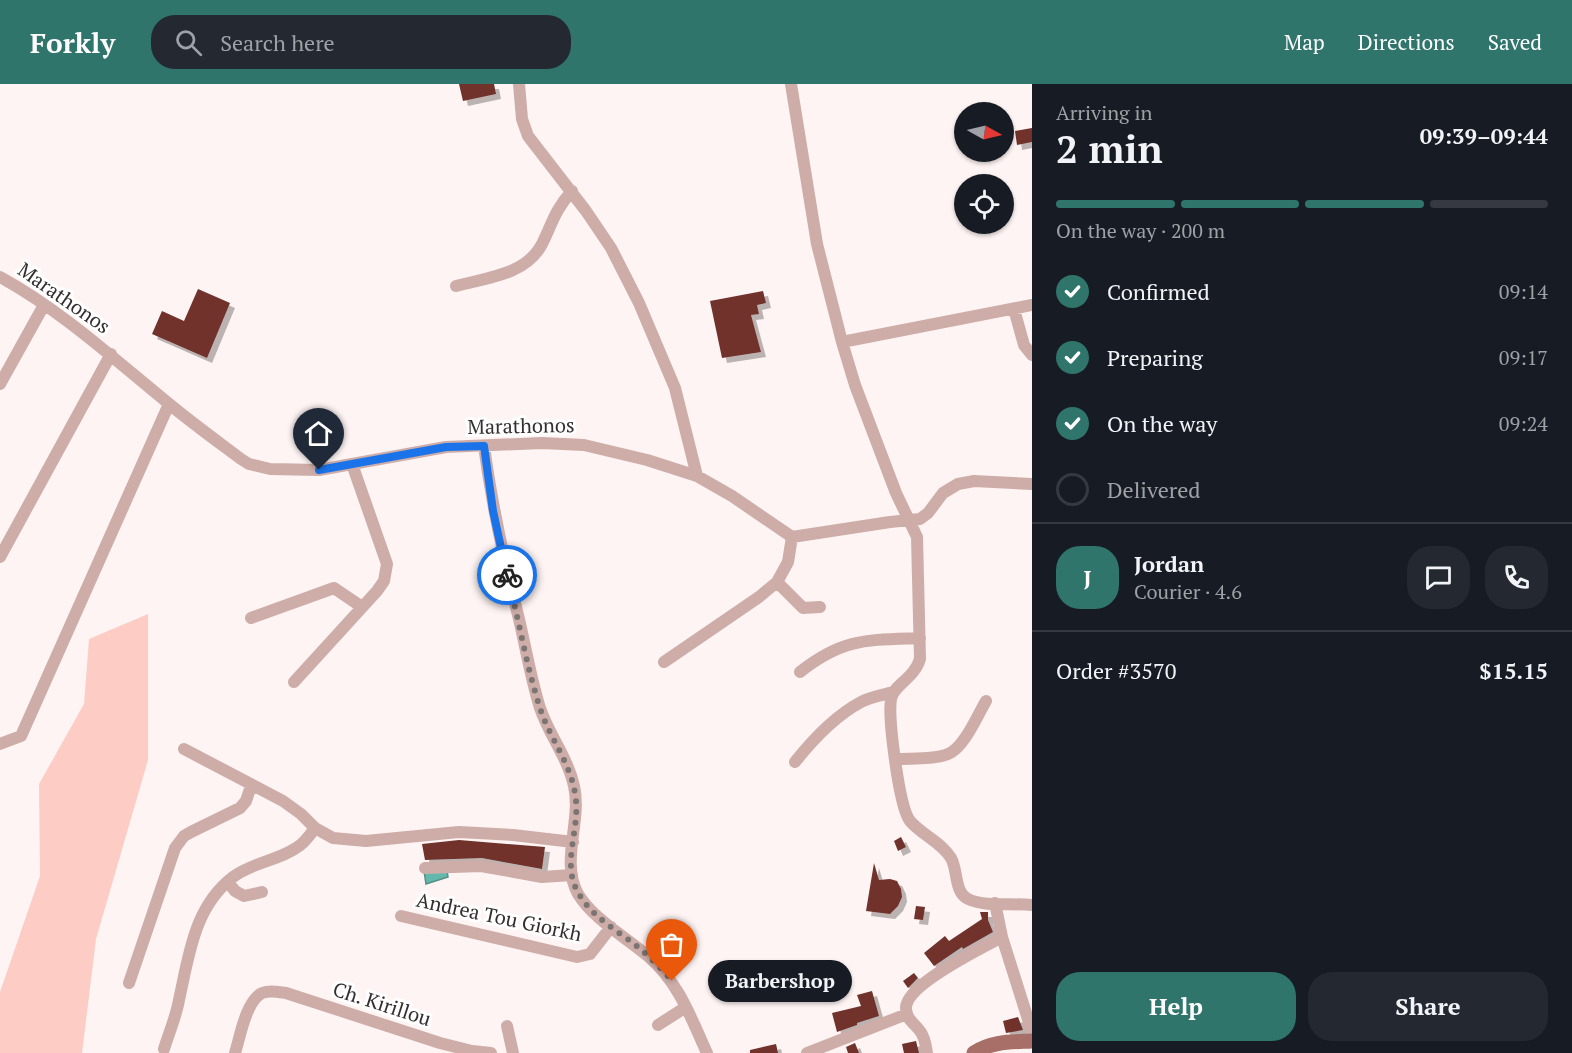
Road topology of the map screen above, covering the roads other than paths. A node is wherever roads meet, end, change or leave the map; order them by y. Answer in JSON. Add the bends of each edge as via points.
{"nodes":[{"id":1,"x":519,"y":84,"type":"edge"},
{"id":2,"x":791,"y":84,"type":"edge"},
{"id":3,"x":572,"y":191,"type":"junction"},
{"id":4,"x":0,"y":277,"type":"edge"},
{"id":5,"x":456,"y":286,"type":"dead end"},
{"id":6,"x":44,"y":305,"type":"junction"},
{"id":7,"x":1032,"y":305,"type":"edge"},
{"id":8,"x":1014,"y":309,"type":"junction"},
{"id":9,"x":842,"y":342,"type":"junction"},
{"id":10,"x":111,"y":354,"type":"junction"},
{"id":11,"x":1032,"y":355,"type":"edge"},
{"id":12,"x":0,"y":384,"type":"edge"},
{"id":13,"x":169,"y":404,"type":"junction"},
{"id":14,"x":484,"y":446,"type":"junction"},
{"id":15,"x":352,"y":464,"type":"junction"},
{"id":16,"x":697,"y":476,"type":"junction"},
{"id":17,"x":1032,"y":484,"type":"edge"},
{"id":18,"x":909,"y":520,"type":"junction"},
{"id":19,"x":792,"y":537,"type":"junction"},
{"id":20,"x":0,"y":557,"type":"edge"},
{"id":21,"x":777,"y":582,"type":"junction"},
{"id":22,"x":362,"y":607,"type":"junction"},
{"id":23,"x":820,"y":607,"type":"dead end"},
{"id":24,"x":251,"y":618,"type":"dead end"},
{"id":25,"x":920,"y":638,"type":"junction"},
{"id":26,"x":664,"y":662,"type":"dead end"},
{"id":27,"x":800,"y":672,"type":"dead end"},
{"id":28,"x":294,"y":682,"type":"dead end"},
{"id":29,"x":893,"y":692,"type":"junction"},
{"id":30,"x":986,"y":701,"type":"dead end"},
{"id":31,"x":0,"y":744,"type":"edge"},
{"id":32,"x":184,"y":749,"type":"dead end"},
{"id":33,"x":896,"y":759,"type":"junction"},
{"id":34,"x":795,"y":762,"type":"dead end"},
{"id":35,"x":251,"y":786,"type":"junction"},
{"id":36,"x":315,"y":828,"type":"junction"},
{"id":37,"x":573,"y":842,"type":"junction"},
{"id":38,"x":425,"y":868,"type":"dead end"},
{"id":39,"x":572,"y":875,"type":"junction"},
{"id":40,"x":228,"y":882,"type":"junction"},
{"id":41,"x":262,"y":892,"type":"dead end"},
{"id":42,"x":995,"y":903,"type":"junction"},
{"id":43,"x":1032,"y":905,"type":"edge"},
{"id":44,"x":401,"y":916,"type":"dead end"},
{"id":45,"x":611,"y":927,"type":"junction"},
{"id":46,"x":1002,"y":938,"type":"junction"},
{"id":47,"x":129,"y":983,"type":"dead end"},
{"id":48,"x":686,"y":1007,"type":"junction"},
{"id":49,"x":907,"y":1014,"type":"junction"},
{"id":50,"x":658,"y":1025,"type":"dead end"},
{"id":51,"x":507,"y":1026,"type":"dead end"},
{"id":52,"x":1032,"y":1032,"type":"edge"},
{"id":53,"x":1032,"y":1041,"type":"edge"},
{"id":54,"x":164,"y":1049,"type":"dead end"},
{"id":55,"x":235,"y":1053,"type":"edge"},
{"id":56,"x":490,"y":1053,"type":"edge"},
{"id":57,"x":513,"y":1053,"type":"edge"},
{"id":58,"x":707,"y":1053,"type":"edge"},
{"id":59,"x":807,"y":1053,"type":"edge"},
{"id":60,"x":927,"y":1053,"type":"edge"},
{"id":61,"x":974,"y":1053,"type":"edge"}],
"edges":[{"from":1,"to":3,"type":"street","via":[[522,119],[528,136]]},
{"from":2,"to":9,"type":"street","via":[[817,244]]},
{"from":3,"to":5,"type":"street","via":[[559,205],[529,262]]},
{"from":3,"to":16,"type":"street","via":[[611,248],[639,303],[675,388]]},
{"from":4,"to":6,"type":"street","name":"Marathonos"},
{"from":6,"to":10,"type":"street","name":"Marathonos"},
{"from":6,"to":12,"type":"street"},
{"from":7,"to":8,"type":"street"},
{"from":8,"to":9,"type":"street"},
{"from":8,"to":11,"type":"street","via":[[1024,345]]},
{"from":9,"to":18,"type":"street","via":[[859,396]]},
{"from":10,"to":13,"type":"street","name":"Marathonos"},
{"from":10,"to":20,"type":"street"},
{"from":13,"to":15,"type":"street","name":"Marathonos","via":[[249,464],[301,470]]},
{"from":13,"to":31,"type":"street","via":[[21,736]]},
{"from":14,"to":15,"type":"street","name":"Marathonos","via":[[446,447]]},
{"from":14,"to":16,"type":"street","name":"Marathonos","via":[[584,445]]},
{"from":14,"to":37,"type":"street","via":[[501,548],[536,695],[575,788]]},
{"from":15,"to":22,"type":"street","via":[[387,564],[384,581]]},
{"from":16,"to":19,"type":"street","name":"Marathonos"},
{"from":17,"to":18,"type":"street","via":[[958,484],[943,494],[923,517]]},
{"from":18,"to":19,"type":"street"},
{"from":18,"to":25,"type":"street","via":[[917,537]]},
{"from":19,"to":21,"type":"street","via":[[788,562]]},
{"from":21,"to":23,"type":"street","via":[[803,608]]},
{"from":21,"to":26,"type":"street"},
{"from":22,"to":24,"type":"street","via":[[334,588]]},
{"from":22,"to":28,"type":"street"},
{"from":25,"to":27,"type":"street","via":[[880,639],[842,646]]},
{"from":25,"to":29,"type":"street","via":[[917,669]]},
{"from":29,"to":33,"type":"street"},
{"from":29,"to":34,"type":"street","via":[[862,701],[835,720],[814,737]]},
{"from":30,"to":33,"type":"street","via":[[954,751],[940,756]]},
{"from":32,"to":35,"type":"street"},
{"from":33,"to":42,"type":"street","via":[[902,804],[910,820],[950,857],[964,897]]},
{"from":35,"to":36,"type":"street","via":[[293,807]]},
{"from":35,"to":47,"type":"street","via":[[240,807],[190,832],[175,848]]},
{"from":36,"to":37,"type":"street","via":[[333,838],[354,841],[459,832]]},
{"from":36,"to":40,"type":"street","via":[[299,847],[253,866]]},
{"from":37,"to":39,"type":"street"},
{"from":38,"to":39,"type":"street","via":[[481,866],[542,877]]},
{"from":39,"to":45,"type":"street","via":[[584,902]]},
{"from":40,"to":41,"type":"street","via":[[244,896]]},
{"from":40,"to":54,"type":"street","via":[[209,902],[195,929]]},
{"from":42,"to":43,"type":"street"},
{"from":42,"to":46,"type":"street"},
{"from":44,"to":45,"type":"street","name":"Andrea Tou Giorkh","via":[[577,957],[590,954]]},
{"from":45,"to":48,"type":"street","via":[[665,972]]},
{"from":46,"to":49,"type":"street","via":[[942,970],[915,991],[907,1002]]},
{"from":46,"to":52,"type":"street"},
{"from":48,"to":50,"type":"street"},
{"from":48,"to":58,"type":"street"},
{"from":49,"to":59,"type":"street"},
{"from":49,"to":60,"type":"street","via":[[921,1032]]},
{"from":51,"to":57,"type":"street"},
{"from":53,"to":61,"type":"main road","via":[[987,1045]]},
{"from":55,"to":56,"type":"street","name":"Ch. Kirillou","via":[[252,1002],[268,992],[286,993],[440,1043]]}]}
